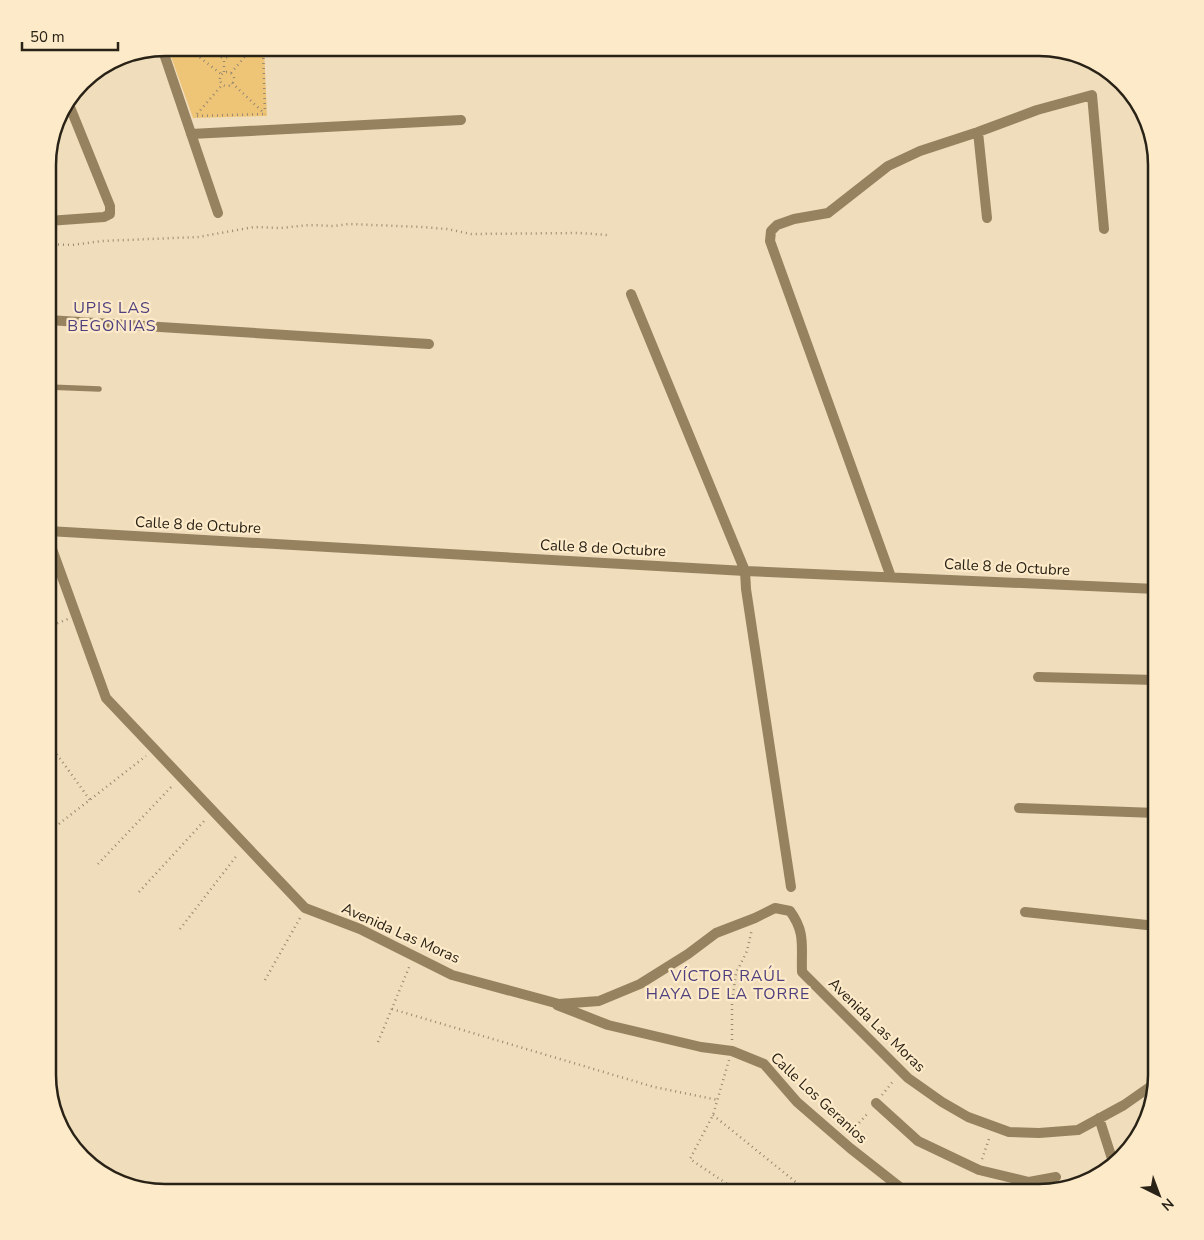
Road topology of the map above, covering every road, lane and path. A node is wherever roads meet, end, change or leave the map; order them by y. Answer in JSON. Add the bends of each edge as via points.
{"nodes":[{"id":1,"x":165,"y":56,"type":"edge"},
{"id":2,"x":199,"y":56,"type":"edge"},
{"id":3,"x":219,"y":56,"type":"edge"},
{"id":4,"x":226,"y":56,"type":"edge"},
{"id":5,"x":245,"y":56,"type":"edge"},
{"id":6,"x":263,"y":56,"type":"edge"},
{"id":7,"x":224,"y":58,"type":"junction"},
{"id":8,"x":222,"y":73,"type":"junction"},
{"id":9,"x":231,"y":73,"type":"junction"},
{"id":10,"x":232,"y":84,"type":"junction"},
{"id":11,"x":222,"y":85,"type":"junction"},
{"id":12,"x":71,"y":110,"type":"edge"},
{"id":13,"x":265,"y":114,"type":"junction"},
{"id":14,"x":461,"y":120,"type":"dead end"},
{"id":15,"x":266,"y":130,"type":"junction"},
{"id":16,"x":978,"y":132,"type":"junction"},
{"id":17,"x":191,"y":134,"type":"junction"},
{"id":18,"x":218,"y":213,"type":"dead end"},
{"id":19,"x":987,"y":218,"type":"dead end"},
{"id":20,"x":56,"y":220,"type":"edge"},
{"id":21,"x":1104,"y":229,"type":"dead end"},
{"id":22,"x":607,"y":235,"type":"dead end"},
{"id":23,"x":56,"y":244,"type":"edge"},
{"id":24,"x":631,"y":294,"type":"dead end"},
{"id":25,"x":56,"y":321,"type":"edge"},
{"id":26,"x":429,"y":344,"type":"dead end"},
{"id":27,"x":56,"y":387,"type":"edge"},
{"id":28,"x":99,"y":388,"type":"dead end"},
{"id":29,"x":56,"y":531,"type":"edge"},
{"id":30,"x":56,"y":560,"type":"edge"},
{"id":31,"x":746,"y":571,"type":"junction"},
{"id":32,"x":891,"y":577,"type":"junction"},
{"id":33,"x":1148,"y":589,"type":"edge"},
{"id":34,"x":76,"y":616,"type":"junction"},
{"id":35,"x":56,"y":624,"type":"edge"},
{"id":36,"x":1038,"y":677,"type":"dead end"},
{"id":37,"x":1148,"y":680,"type":"edge"},
{"id":38,"x":155,"y":749,"type":"junction"},
{"id":39,"x":56,"y":753,"type":"edge"},
{"id":40,"x":181,"y":776,"type":"junction"},
{"id":41,"x":90,"y":800,"type":"junction"},
{"id":42,"x":1019,"y":808,"type":"dead end"},
{"id":43,"x":214,"y":811,"type":"junction"},
{"id":44,"x":1148,"y":813,"type":"edge"},
{"id":45,"x":56,"y":826,"type":"edge"},
{"id":46,"x":245,"y":844,"type":"junction"},
{"id":47,"x":98,"y":864,"type":"dead end"},
{"id":48,"x":791,"y":887,"type":"dead end"},
{"id":49,"x":139,"y":892,"type":"dead end"},
{"id":50,"x":305,"y":908,"type":"junction"},
{"id":51,"x":1025,"y":912,"type":"dead end"},
{"id":52,"x":1148,"y":925,"type":"edge"},
{"id":53,"x":180,"y":928,"type":"dead end"},
{"id":54,"x":414,"y":956,"type":"junction"},
{"id":55,"x":265,"y":980,"type":"dead end"},
{"id":56,"x":542,"y":999,"type":"junction"},
{"id":57,"x":392,"y":1009,"type":"junction"},
{"id":58,"x":378,"y":1042,"type":"dead end"},
{"id":59,"x":1147,"y":1089,"type":"edge"},
{"id":60,"x":718,"y":1100,"type":"dead end"},
{"id":61,"x":876,"y":1102,"type":"dead end"},
{"id":62,"x":713,"y":1115,"type":"dead end"},
{"id":63,"x":1099,"y":1118,"type":"junction"},
{"id":64,"x":992,"y":1126,"type":"junction"},
{"id":65,"x":1111,"y":1157,"type":"edge"},
{"id":66,"x":690,"y":1158,"type":"dead end"},
{"id":67,"x":979,"y":1170,"type":"junction"},
{"id":68,"x":1056,"y":1177,"type":"dead end"},
{"id":69,"x":728,"y":1184,"type":"edge"},
{"id":70,"x":798,"y":1184,"type":"edge"},
{"id":71,"x":896,"y":1184,"type":"edge"}],
"edges":[{"from":1,"to":17,"type":"street"},
{"from":2,"to":8,"type":"path"},
{"from":3,"to":7,"type":"path"},
{"from":4,"to":7,"type":"path"},
{"from":5,"to":9,"type":"path"},
{"from":6,"to":13,"type":"path"},
{"from":7,"to":8,"type":"path"},
{"from":8,"to":9,"type":"path"},
{"from":8,"to":11,"type":"path"},
{"from":9,"to":10,"type":"path"},
{"from":10,"to":11,"type":"path"},
{"from":10,"to":13,"type":"path"},
{"from":11,"to":13,"type":"path","via":[[194,116]]},
{"from":12,"to":20,"type":"street","via":[[110,206],[110,214]]},
{"from":13,"to":15,"type":"path"},
{"from":14,"to":15,"type":"street"},
{"from":15,"to":17,"type":"street"},
{"from":16,"to":19,"type":"street"},
{"from":16,"to":21,"type":"street","via":[[1037,110],[1092,95]]},
{"from":16,"to":32,"type":"street","via":[[920,151],[888,166],[828,213],[794,219],[777,225],[771,231],[770,241]]},
{"from":17,"to":18,"type":"street"},
{"from":22,"to":23,"type":"path","via":[[471,234],[422,226],[349,224],[254,227],[198,237]]},
{"from":24,"to":31,"type":"street"},
{"from":25,"to":26,"type":"street"},
{"from":27,"to":28,"type":"lane"},
{"from":29,"to":31,"type":"street","name":"Calle 8 de Octubre"},
{"from":30,"to":34,"type":"street","name":"Avenida Las Moras"},
{"from":31,"to":32,"type":"street","name":"Calle 8 de Octubre"},
{"from":31,"to":48,"type":"street","via":[[746,589]]},
{"from":32,"to":33,"type":"street","name":"Calle 8 de Octubre"},
{"from":34,"to":35,"type":"path"},
{"from":34,"to":38,"type":"street","name":"Avenida Las Moras","via":[[106,698]]},
{"from":36,"to":37,"type":"street"},
{"from":38,"to":40,"type":"street","name":"Avenida Las Moras"},
{"from":38,"to":41,"type":"path"},
{"from":39,"to":41,"type":"path"},
{"from":40,"to":43,"type":"street","name":"Avenida Las Moras"},
{"from":40,"to":47,"type":"path"},
{"from":41,"to":45,"type":"path"},
{"from":42,"to":44,"type":"street"},
{"from":43,"to":46,"type":"street","name":"Avenida Las Moras"},
{"from":43,"to":49,"type":"path"},
{"from":46,"to":50,"type":"street","name":"Avenida Las Moras"},
{"from":46,"to":53,"type":"path"},
{"from":50,"to":54,"type":"street","name":"Avenida Las Moras","via":[[360,929]]},
{"from":50,"to":55,"type":"path"},
{"from":51,"to":52,"type":"street"},
{"from":54,"to":56,"type":"street","name":"Avenida Las Moras","via":[[452,975]]},
{"from":54,"to":57,"type":"path"},
{"from":56,"to":64,"type":"street","name":"Avenida Las Moras","via":[[559,1004],[599,1001],[640,984],[716,933],[775,908],[790,911],[802,933],[802,972],[908,1078],[968,1118]]},
{"from":56,"to":71,"type":"street","name":"Calle Los Geranios","via":[[608,1025],[732,1051],[764,1064],[797,1102]]},
{"from":57,"to":58,"type":"path"},
{"from":57,"to":60,"type":"path","via":[[654,1087]]},
{"from":59,"to":63,"type":"street","name":"Avenida Las Moras"},
{"from":61,"to":67,"type":"street","via":[[918,1141]]},
{"from":62,"to":70,"type":"path"},
{"from":63,"to":64,"type":"street","name":"Avenida Las Moras","via":[[1078,1130],[1039,1133],[1009,1132]]},
{"from":63,"to":65,"type":"street"},
{"from":64,"to":67,"type":"path"},
{"from":66,"to":69,"type":"path"},
{"from":67,"to":68,"type":"street","via":[[1029,1182]]}]}
